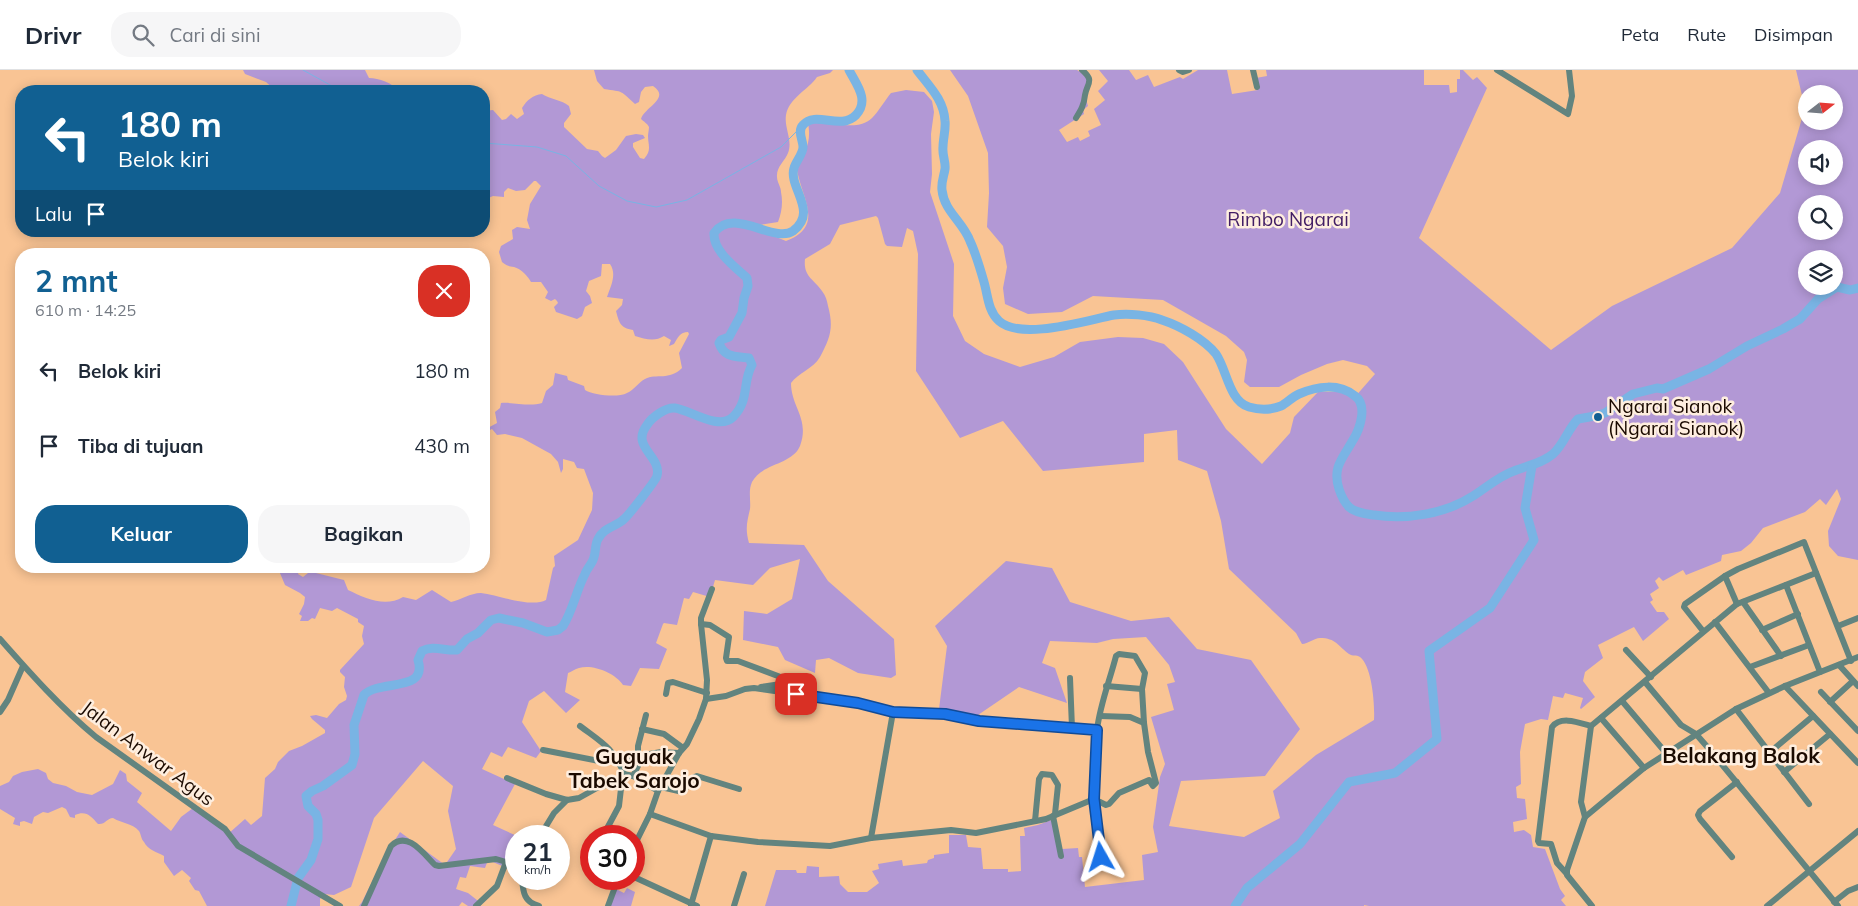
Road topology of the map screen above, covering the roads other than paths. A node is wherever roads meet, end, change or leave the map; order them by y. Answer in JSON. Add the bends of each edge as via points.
{"nodes":[{"id":1,"x":1082,"y":70,"type":"edge"},
{"id":2,"x":1179,"y":70,"type":"edge"},
{"id":3,"x":1189,"y":70,"type":"edge"},
{"id":4,"x":1253,"y":70,"type":"edge"},
{"id":5,"x":1497,"y":70,"type":"edge"},
{"id":6,"x":1569,"y":70,"type":"edge"},
{"id":7,"x":1257,"y":87,"type":"dead end"},
{"id":8,"x":1076,"y":118,"type":"dead end"},
{"id":9,"x":1816,"y":573,"type":"junction"},
{"id":10,"x":1724,"y":576,"type":"junction"},
{"id":11,"x":1786,"y":585,"type":"junction"},
{"id":12,"x":712,"y":589,"type":"dead end"},
{"id":13,"x":1740,"y":603,"type":"junction"},
{"id":14,"x":1798,"y":614,"type":"junction"},
{"id":15,"x":1858,"y":618,"type":"edge"},
{"id":16,"x":1715,"y":622,"type":"junction"},
{"id":17,"x":701,"y":624,"type":"junction"},
{"id":18,"x":1838,"y":626,"type":"junction"},
{"id":19,"x":1762,"y":630,"type":"junction"},
{"id":20,"x":1703,"y":632,"type":"junction"},
{"id":21,"x":0,"y":639,"type":"edge"},
{"id":22,"x":1809,"y":645,"type":"junction"},
{"id":23,"x":1626,"y":650,"type":"dead end"},
{"id":24,"x":1781,"y":656,"type":"junction"},
{"id":25,"x":1858,"y":657,"type":"edge"},
{"id":26,"x":1851,"y":661,"type":"junction"},
{"id":27,"x":1839,"y":665,"type":"junction"},
{"id":28,"x":23,"y":666,"type":"junction"},
{"id":29,"x":1750,"y":668,"type":"junction"},
{"id":30,"x":1820,"y":672,"type":"junction"},
{"id":31,"x":1651,"y":677,"type":"junction"},
{"id":32,"x":1070,"y":678,"type":"dead end"},
{"id":33,"x":1645,"y":682,"type":"junction"},
{"id":34,"x":1856,"y":683,"type":"edge"},
{"id":35,"x":1106,"y":686,"type":"junction"},
{"id":36,"x":1784,"y":686,"type":"junction"},
{"id":37,"x":789,"y":689,"type":"junction"},
{"id":38,"x":1142,"y":689,"type":"junction"},
{"id":39,"x":1821,"y":692,"type":"dead end"},
{"id":40,"x":1769,"y":693,"type":"junction"},
{"id":41,"x":666,"y":694,"type":"dead end"},
{"id":42,"x":707,"y":696,"type":"junction"},
{"id":43,"x":1622,"y":701,"type":"junction"},
{"id":44,"x":1830,"y":702,"type":"junction"},
{"id":45,"x":1736,"y":709,"type":"junction"},
{"id":46,"x":0,"y":712,"type":"edge"},
{"id":47,"x":893,"y":712,"type":"junction"},
{"id":48,"x":646,"y":715,"type":"dead end"},
{"id":49,"x":1100,"y":716,"type":"junction"},
{"id":50,"x":1813,"y":716,"type":"junction"},
{"id":51,"x":1602,"y":718,"type":"junction"},
{"id":52,"x":1144,"y":723,"type":"junction"},
{"id":53,"x":580,"y":726,"type":"dead end"},
{"id":54,"x":1591,"y":726,"type":"junction"},
{"id":55,"x":1072,"y":728,"type":"junction"},
{"id":56,"x":642,"y":729,"type":"junction"},
{"id":57,"x":1097,"y":730,"type":"junction"},
{"id":58,"x":1858,"y":730,"type":"edge"},
{"id":59,"x":1696,"y":734,"type":"junction"},
{"id":60,"x":1830,"y":734,"type":"junction"},
{"id":61,"x":543,"y":750,"type":"dead end"},
{"id":62,"x":681,"y":750,"type":"junction"},
{"id":63,"x":1666,"y":753,"type":"junction"},
{"id":64,"x":1769,"y":753,"type":"junction"},
{"id":65,"x":637,"y":756,"type":"junction"},
{"id":66,"x":618,"y":759,"type":"junction"},
{"id":67,"x":1858,"y":763,"type":"edge"},
{"id":68,"x":1644,"y":768,"type":"junction"},
{"id":69,"x":1784,"y":772,"type":"junction"},
{"id":70,"x":633,"y":776,"type":"junction"},
{"id":71,"x":623,"y":777,"type":"junction"},
{"id":72,"x":508,"y":778,"type":"dead end"},
{"id":73,"x":1737,"y":782,"type":"junction"},
{"id":74,"x":660,"y":789,"type":"junction"},
{"id":75,"x":739,"y":789,"type":"dead end"},
{"id":76,"x":1094,"y":799,"type":"junction"},
{"id":77,"x":567,"y":800,"type":"junction"},
{"id":78,"x":1809,"y":804,"type":"dead end"},
{"id":79,"x":650,"y":814,"type":"junction"},
{"id":80,"x":1054,"y":815,"type":"junction"},
{"id":81,"x":1585,"y":817,"type":"junction"},
{"id":82,"x":1035,"y":821,"type":"junction"},
{"id":83,"x":547,"y":825,"type":"edge"},
{"id":84,"x":609,"y":825,"type":"edge"},
{"id":85,"x":644,"y":825,"type":"edge"},
{"id":86,"x":1858,"y":832,"type":"edge"},
{"id":87,"x":711,"y":836,"type":"junction"},
{"id":88,"x":871,"y":838,"type":"junction"},
{"id":89,"x":1061,"y":856,"type":"dead end"},
{"id":90,"x":1101,"y":857,"type":"dead end"},
{"id":91,"x":1732,"y":857,"type":"dead end"},
{"id":92,"x":505,"y":862,"type":"edge"},
{"id":93,"x":505,"y":864,"type":"edge"},
{"id":94,"x":1808,"y":872,"type":"junction"},
{"id":95,"x":744,"y":874,"type":"dead end"},
{"id":96,"x":1567,"y":875,"type":"junction"},
{"id":97,"x":645,"y":882,"type":"edge"},
{"id":98,"x":1858,"y":887,"type":"edge"},
{"id":99,"x":523,"y":890,"type":"edge"},
{"id":100,"x":612,"y":890,"type":"edge"},
{"id":101,"x":694,"y":905,"type":"edge"},
{"id":102,"x":1837,"y":905,"type":"edge"},
{"id":103,"x":340,"y":906,"type":"edge"},
{"id":104,"x":364,"y":906,"type":"edge"},
{"id":105,"x":476,"y":906,"type":"edge"},
{"id":106,"x":539,"y":906,"type":"edge"},
{"id":107,"x":608,"y":906,"type":"edge"},
{"id":108,"x":734,"y":906,"type":"edge"},
{"id":109,"x":1592,"y":906,"type":"edge"},
{"id":110,"x":1767,"y":906,"type":"edge"}],
"edges":[{"from":1,"to":8,"type":"street","via":[[1088,74],[1090,84],[1086,102]]},
{"from":2,"to":3,"type":"street"},
{"from":4,"to":7,"type":"street"},
{"from":5,"to":6,"type":"street","via":[[1568,114],[1572,96]]},
{"from":9,"to":10,"type":"street","via":[[1804,542]]},
{"from":9,"to":11,"type":"street"},
{"from":9,"to":18,"type":"street"},
{"from":10,"to":13,"type":"street"},
{"from":10,"to":20,"type":"street","via":[[1684,605]]},
{"from":11,"to":13,"type":"street"},
{"from":11,"to":14,"type":"street"},
{"from":12,"to":17,"type":"street"},
{"from":13,"to":16,"type":"street"},
{"from":13,"to":19,"type":"street"},
{"from":14,"to":19,"type":"street"},
{"from":14,"to":22,"type":"street"},
{"from":15,"to":18,"type":"street"},
{"from":16,"to":20,"type":"street"},
{"from":16,"to":29,"type":"street"},
{"from":17,"to":37,"type":"street","via":[[710,625],[729,637],[727,661],[788,679],[792,682]]},
{"from":17,"to":42,"type":"street"},
{"from":18,"to":26,"type":"street"},
{"from":19,"to":24,"type":"street"},
{"from":20,"to":31,"type":"street"},
{"from":21,"to":28,"type":"street","name":"Jalan Anwar Agus"},
{"from":22,"to":24,"type":"street"},
{"from":22,"to":30,"type":"street"},
{"from":23,"to":31,"type":"street"},
{"from":24,"to":29,"type":"street"},
{"from":25,"to":26,"type":"street"},
{"from":26,"to":27,"type":"street"},
{"from":27,"to":30,"type":"street"},
{"from":27,"to":34,"type":"street"},
{"from":28,"to":46,"type":"street"},
{"from":28,"to":103,"type":"street","name":"Jalan Anwar Agus","via":[[89,732],[225,829],[238,846]]},
{"from":29,"to":40,"type":"street"},
{"from":30,"to":36,"type":"street"},
{"from":31,"to":33,"type":"street"},
{"from":32,"to":55,"type":"street"},
{"from":33,"to":43,"type":"street"},
{"from":33,"to":59,"type":"street","via":[[1681,725]]},
{"from":34,"to":44,"type":"street"},
{"from":35,"to":38,"type":"street"},
{"from":35,"to":38,"type":"street","via":[[1118,654],[1136,657],[1144,672]]},
{"from":35,"to":49,"type":"street"},
{"from":36,"to":40,"type":"street"},
{"from":36,"to":50,"type":"street"},
{"from":37,"to":42,"type":"street","via":[[754,688],[726,696]]},
{"from":37,"to":47,"type":"street"},
{"from":38,"to":52,"type":"street"},
{"from":39,"to":44,"type":"street"},
{"from":40,"to":45,"type":"street"},
{"from":41,"to":42,"type":"street","via":[[668,684],[673,682]]},
{"from":42,"to":62,"type":"street","via":[[699,719]]},
{"from":43,"to":51,"type":"street"},
{"from":43,"to":63,"type":"street"},
{"from":44,"to":58,"type":"street"},
{"from":45,"to":59,"type":"street"},
{"from":45,"to":64,"type":"street"},
{"from":47,"to":55,"type":"street","via":[[945,714],[979,721]]},
{"from":47,"to":88,"type":"street"},
{"from":48,"to":56,"type":"street"},
{"from":49,"to":52,"type":"street","via":[[1130,718]]},
{"from":49,"to":57,"type":"street"},
{"from":50,"to":60,"type":"street"},
{"from":50,"to":64,"type":"street"},
{"from":51,"to":54,"type":"street"},
{"from":51,"to":68,"type":"street"},
{"from":52,"to":76,"type":"street","via":[[1156,785],[1153,786],[1149,780],[1118,792],[1106,805]]},
{"from":53,"to":66,"type":"street","via":[[611,749]]},
{"from":54,"to":81,"type":"street","via":[[1581,802]]},
{"from":54,"to":96,"type":"street","via":[[1569,720],[1552,727],[1538,841],[1551,844],[1557,863]]},
{"from":55,"to":57,"type":"street"},
{"from":56,"to":62,"type":"street","via":[[664,734]]},
{"from":56,"to":65,"type":"street"},
{"from":57,"to":76,"type":"street"},
{"from":59,"to":63,"type":"street"},
{"from":59,"to":73,"type":"street"},
{"from":60,"to":67,"type":"street"},
{"from":60,"to":69,"type":"street"},
{"from":61,"to":66,"type":"street","via":[[604,762]]},
{"from":62,"to":65,"type":"street"},
{"from":62,"to":74,"type":"street"},
{"from":63,"to":68,"type":"street"},
{"from":64,"to":69,"type":"street"},
{"from":65,"to":66,"type":"street"},
{"from":65,"to":70,"type":"street","via":[[638,766]]},
{"from":66,"to":71,"type":"street"},
{"from":68,"to":81,"type":"street"},
{"from":69,"to":78,"type":"street"},
{"from":70,"to":71,"type":"street"},
{"from":70,"to":74,"type":"street"},
{"from":71,"to":77,"type":"street","via":[[579,798]]},
{"from":71,"to":84,"type":"street","via":[[619,806]]},
{"from":72,"to":77,"type":"street"},
{"from":73,"to":91,"type":"street","via":[[1698,817]]},
{"from":73,"to":94,"type":"street"},
{"from":74,"to":75,"type":"street","via":[[683,792],[697,776]]},
{"from":74,"to":79,"type":"street"},
{"from":76,"to":80,"type":"street"},
{"from":76,"to":90,"type":"street"},
{"from":77,"to":83,"type":"street"},
{"from":79,"to":85,"type":"street"},
{"from":79,"to":87,"type":"street"},
{"from":80,"to":82,"type":"street"},
{"from":80,"to":82,"type":"street","via":[[1057,783],[1052,776],[1042,774],[1038,779]]},
{"from":80,"to":89,"type":"street"},
{"from":81,"to":96,"type":"street"},
{"from":82,"to":88,"type":"street","via":[[976,833],[951,830]]},
{"from":86,"to":94,"type":"street"},
{"from":87,"to":88,"type":"street","via":[[830,846]]},
{"from":87,"to":101,"type":"street"},
{"from":92,"to":104,"type":"street","via":[[496,859],[439,866],[410,842],[396,842],[391,846]]},
{"from":93,"to":105,"type":"street","via":[[496,886]]},
{"from":94,"to":102,"type":"street"},
{"from":94,"to":110,"type":"street"},
{"from":95,"to":108,"type":"street"},
{"from":96,"to":109,"type":"street"},
{"from":97,"to":101,"type":"street"},
{"from":98,"to":102,"type":"street","via":[[1848,891]]},
{"from":99,"to":106,"type":"street","via":[[524,896]]},
{"from":100,"to":107,"type":"street"}]}
